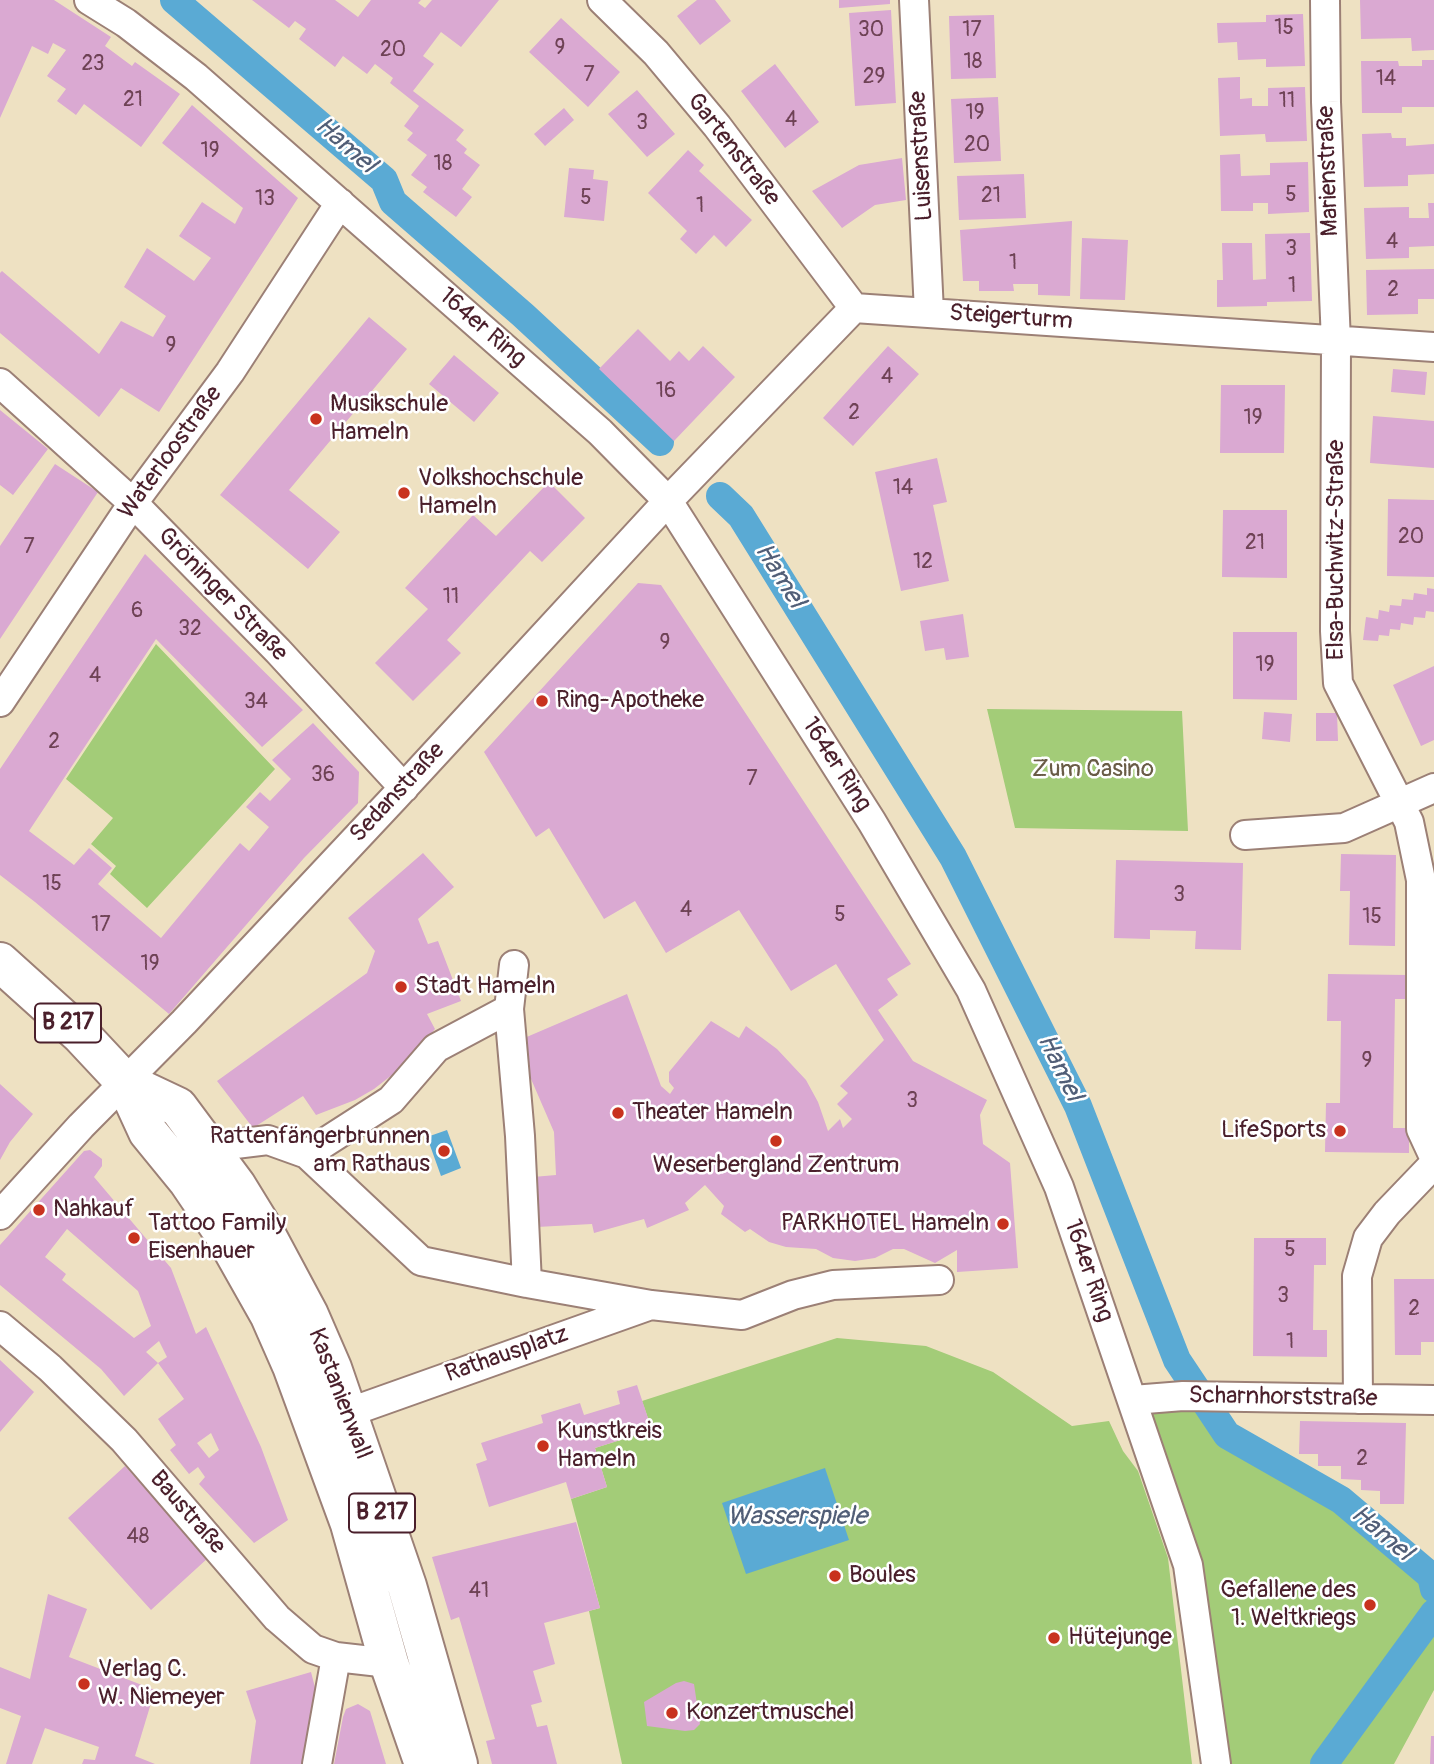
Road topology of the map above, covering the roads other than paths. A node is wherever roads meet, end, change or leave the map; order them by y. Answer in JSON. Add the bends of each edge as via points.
{"nodes":[{"id":1,"x":89,"y":0,"type":"edge"},
{"id":2,"x":602,"y":0,"type":"edge"},
{"id":3,"x":914,"y":0,"type":"edge"},
{"id":4,"x":1325,"y":0,"type":"edge"},
{"id":5,"x":340,"y":203,"type":"junction"},
{"id":6,"x":854,"y":308,"type":"junction"},
{"id":7,"x":929,"y":312,"type":"junction"},
{"id":8,"x":1336,"y":342,"type":"junction"},
{"id":9,"x":1434,"y":346,"type":"edge"},
{"id":10,"x":0,"y":383,"type":"edge"},
{"id":11,"x":668,"y":501,"type":"junction"},
{"id":12,"x":133,"y":503,"type":"junction"},
{"id":13,"x":0,"y":702,"type":"edge"},
{"id":14,"x":404,"y":788,"type":"junction"},
{"id":15,"x":1434,"y":788,"type":"edge"},
{"id":16,"x":1399,"y":804,"type":"junction"},
{"id":17,"x":1245,"y":835,"type":"dead end"},
{"id":18,"x":0,"y":962,"type":"edge"},
{"id":19,"x":514,"y":965,"type":"dead end"},
{"id":20,"x":509,"y":1009,"type":"junction"},
{"id":21,"x":125,"y":1082,"type":"junction"},
{"id":22,"x":227,"y":1145,"type":"dead end"},
{"id":23,"x":307,"y":1154,"type":"junction"},
{"id":24,"x":1434,"y":1157,"type":"edge"},
{"id":25,"x":1434,"y":1164,"type":"edge"},
{"id":26,"x":0,"y":1215,"type":"edge"},
{"id":27,"x":939,"y":1280,"type":"dead end"},
{"id":28,"x":527,"y":1283,"type":"junction"},
{"id":29,"x":651,"y":1305,"type":"junction"},
{"id":30,"x":0,"y":1326,"type":"edge"},
{"id":31,"x":1359,"y":1399,"type":"junction"},
{"id":32,"x":1133,"y":1400,"type":"junction"},
{"id":33,"x":1434,"y":1400,"type":"edge"},
{"id":34,"x":364,"y":1407,"type":"dead end"},
{"id":35,"x":336,"y":1657,"type":"junction"},
{"id":36,"x":389,"y":1662,"type":"junction"},
{"id":37,"x":317,"y":1764,"type":"edge"},
{"id":38,"x":424,"y":1764,"type":"edge"},
{"id":39,"x":458,"y":1764,"type":"edge"},
{"id":40,"x":1216,"y":1764,"type":"edge"}],
"edges":[{"from":1,"to":5,"type":"street","name":"164er Ring","via":[[196,77]]},
{"from":2,"to":6,"type":"street","name":"Gartenstraße","via":[[656,53],[717,126]]},
{"from":3,"to":7,"type":"street","name":"Luisenstraße"},
{"from":4,"to":8,"type":"street","name":"Marienstraße"},
{"from":5,"to":11,"type":"street","name":"164er Ring","via":[[600,432]]},
{"from":5,"to":12,"type":"street","name":"Waterloostraße","via":[[230,372]]},
{"from":6,"to":7,"type":"street","name":"Steigerturm"},
{"from":6,"to":11,"type":"street"},
{"from":7,"to":8,"type":"street","name":"Steigerturm"},
{"from":8,"to":9,"type":"street","name":"Steigerturm"},
{"from":8,"to":16,"type":"street","name":"Elsa-Buchwitz-Straße","via":[[1338,682]]},
{"from":10,"to":12,"type":"street","name":"Gröninger Straße"},
{"from":11,"to":14,"type":"street","name":"Sedanstraße"},
{"from":11,"to":32,"type":"street","name":"164er Ring","via":[[872,822],[971,990],[1059,1188]]},
{"from":12,"to":13,"type":"street","name":"Waterloostraße"},
{"from":12,"to":14,"type":"street","name":"Gröninger Straße"},
{"from":14,"to":21,"type":"street","name":"Sedanstraße"},
{"from":15,"to":16,"type":"street"},
{"from":16,"to":17,"type":"street","via":[[1344,828]]},
{"from":16,"to":24,"type":"street","name":"Elsa-Buchwitz-Straße","via":[[1409,822],[1421,880],[1421,1129]]},
{"from":18,"to":21,"type":"main road","name":"Kastanienwall","number":"B 217"},
{"from":19,"to":20,"type":"street"},
{"from":20,"to":23,"type":"street","via":[[436,1048],[391,1100]]},
{"from":20,"to":28,"type":"street"},
{"from":21,"to":26,"type":"street"},
{"from":21,"to":36,"type":"main road","name":"Kastanienwall","number":"B 217","via":[[148,1132],[222,1231],[270,1316],[350,1524]]},
{"from":21,"to":39,"type":"main road","name":"Kastanienwall","number":"B 217","via":[[178,1107],[236,1185],[309,1315],[402,1573]]},
{"from":22,"to":23,"type":"street","name":"Rathausplatz","via":[[268,1140]]},
{"from":23,"to":28,"type":"street","name":"Rathausplatz","via":[[421,1261]]},
{"from":25,"to":31,"type":"street","via":[[1368,1238],[1357,1276]]},
{"from":27,"to":29,"type":"street","name":"Rathausplatz","via":[[833,1285],[741,1315]]},
{"from":28,"to":29,"type":"street","name":"Rathausplatz"},
{"from":29,"to":34,"type":"street","name":"Rathausplatz"},
{"from":30,"to":35,"type":"street","name":"Baustraße","via":[[124,1440],[277,1618],[313,1648]]},
{"from":31,"to":32,"type":"street","name":"Scharnhorststraße","via":[[1183,1396]]},
{"from":31,"to":33,"type":"street","name":"Scharnhorststraße"},
{"from":32,"to":40,"type":"street","name":"164er Ring","via":[[1188,1565]]},
{"from":35,"to":36,"type":"street","name":"Baustraße"},
{"from":35,"to":37,"type":"street"},
{"from":36,"to":38,"type":"main road","name":"Kastanienwall","number":"B 217"}]}
